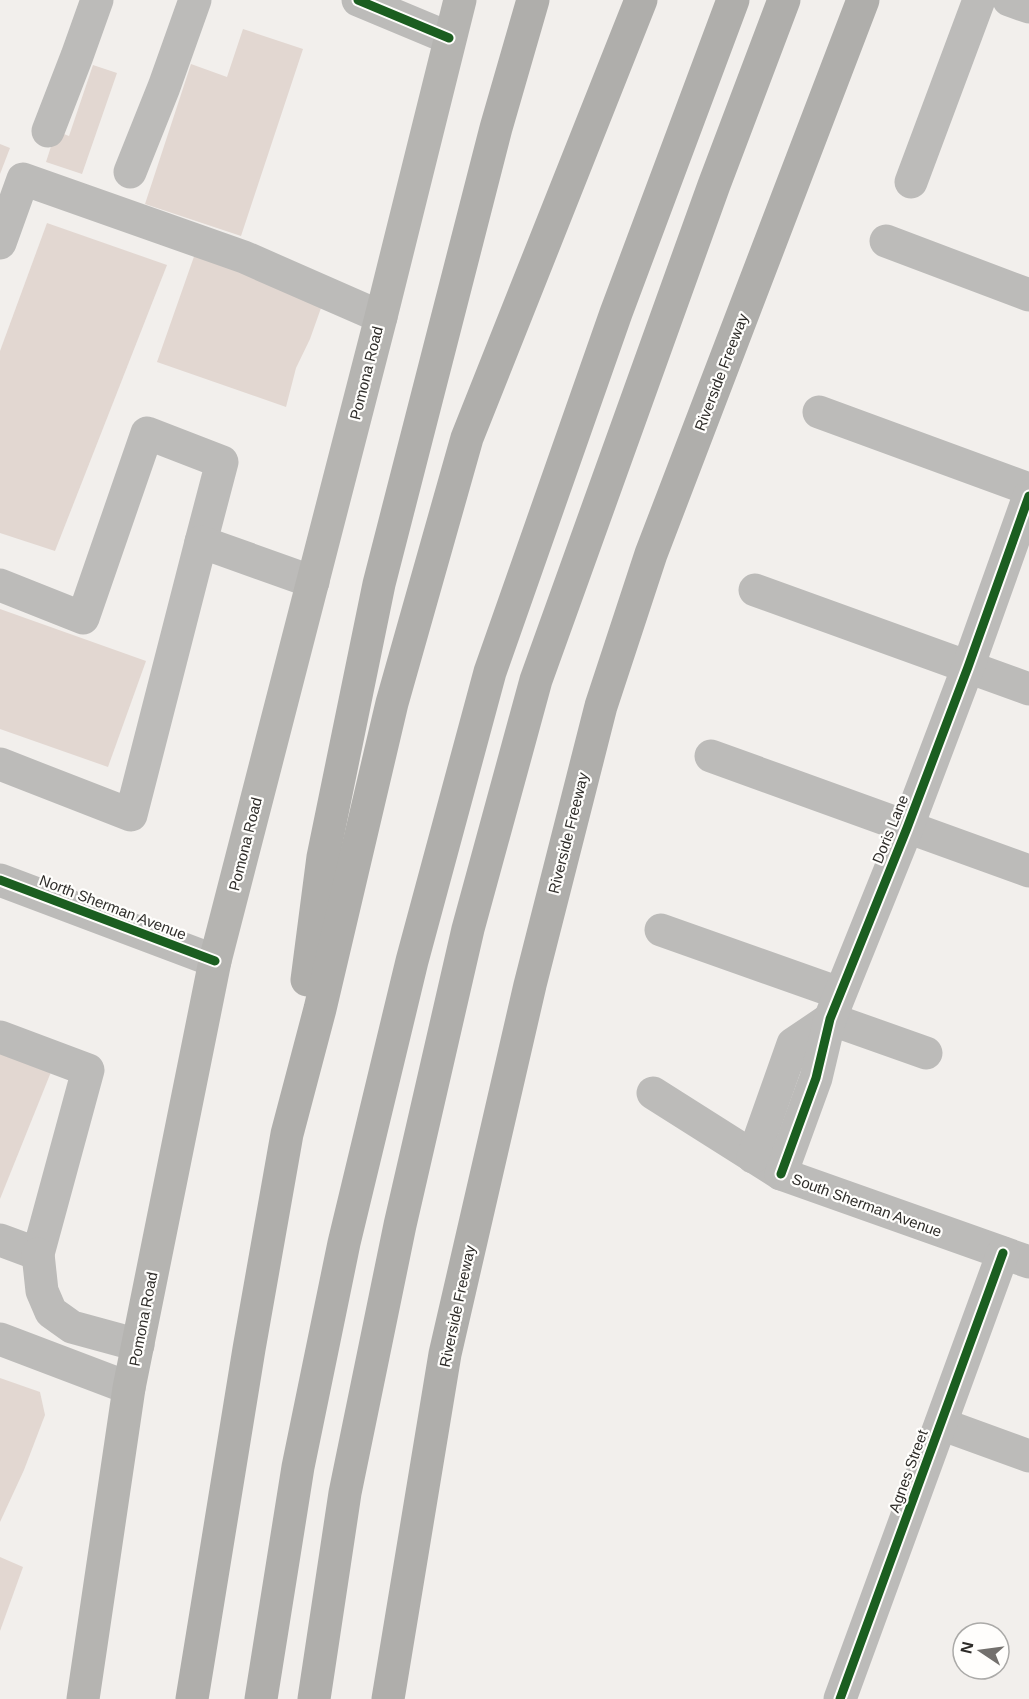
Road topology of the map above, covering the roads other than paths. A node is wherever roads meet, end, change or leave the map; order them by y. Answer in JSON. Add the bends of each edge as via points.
{"nodes":[{"id":1,"x":97,"y":0,"type":"edge"},
{"id":2,"x":195,"y":0,"type":"edge"},
{"id":3,"x":358,"y":0,"type":"edge"},
{"id":4,"x":460,"y":0,"type":"edge"},
{"id":5,"x":533,"y":0,"type":"edge"},
{"id":6,"x":641,"y":0,"type":"edge"},
{"id":7,"x":734,"y":0,"type":"edge"},
{"id":8,"x":784,"y":0,"type":"edge"},
{"id":9,"x":863,"y":0,"type":"edge"},
{"id":10,"x":979,"y":0,"type":"edge"},
{"id":11,"x":1009,"y":0,"type":"edge"},
{"id":12,"x":1029,"y":7,"type":"edge"},
{"id":13,"x":450,"y":38,"type":"junction"},
{"id":14,"x":48,"y":131,"type":"dead end"},
{"id":15,"x":130,"y":172,"type":"dead end"},
{"id":16,"x":911,"y":182,"type":"dead end"},
{"id":17,"x":886,"y":241,"type":"dead end"},
{"id":18,"x":0,"y":243,"type":"edge"},
{"id":19,"x":1029,"y":295,"type":"edge"},
{"id":20,"x":381,"y":317,"type":"junction"},
{"id":21,"x":819,"y":412,"type":"dead end"},
{"id":22,"x":1029,"y":489,"type":"edge"},
{"id":23,"x":1029,"y":496,"type":"edge"},
{"id":24,"x":201,"y":542,"type":"junction"},
{"id":25,"x":313,"y":582,"type":"junction"},
{"id":26,"x":0,"y":585,"type":"edge"},
{"id":27,"x":755,"y":590,"type":"dead end"},
{"id":28,"x":968,"y":667,"type":"junction"},
{"id":29,"x":1029,"y":689,"type":"edge"},
{"id":30,"x":711,"y":756,"type":"dead end"},
{"id":31,"x":0,"y":764,"type":"edge"},
{"id":32,"x":907,"y":828,"type":"junction"},
{"id":33,"x":1029,"y":871,"type":"edge"},
{"id":34,"x":0,"y":880,"type":"edge"},
{"id":35,"x":661,"y":930,"type":"dead end"},
{"id":36,"x":215,"y":961,"type":"junction"},
{"id":37,"x":834,"y":1006,"type":"junction"},
{"id":38,"x":0,"y":1037,"type":"edge"},
{"id":39,"x":926,"y":1053,"type":"dead end"},
{"id":40,"x":653,"y":1093,"type":"dead end"},
{"id":41,"x":287,"y":1134,"type":"junction"},
{"id":42,"x":753,"y":1157,"type":"junction"},
{"id":43,"x":781,"y":1174,"type":"junction"},
{"id":44,"x":0,"y":1240,"type":"edge"},
{"id":45,"x":38,"y":1254,"type":"junction"},
{"id":46,"x":1016,"y":1257,"type":"edge"},
{"id":47,"x":0,"y":1339,"type":"edge"},
{"id":48,"x":138,"y":1345,"type":"junction"},
{"id":49,"x":129,"y":1388,"type":"junction"},
{"id":50,"x":941,"y":1424,"type":"junction"},
{"id":51,"x":1029,"y":1456,"type":"edge"},
{"id":52,"x":83,"y":1699,"type":"edge"},
{"id":53,"x":192,"y":1699,"type":"edge"},
{"id":54,"x":261,"y":1699,"type":"edge"},
{"id":55,"x":314,"y":1699,"type":"edge"},
{"id":56,"x":388,"y":1699,"type":"edge"},
{"id":57,"x":840,"y":1699,"type":"edge"}],
"edges":[{"from":1,"to":14,"type":"street"},
{"from":2,"to":15,"type":"street"},
{"from":3,"to":13,"type":"street"},
{"from":4,"to":13,"type":"main road","name":"Pomona Road"},
{"from":5,"to":41,"type":"highway","via":[[379,584],[323,858]]},
{"from":6,"to":41,"type":"highway","via":[[467,438],[392,703]]},
{"from":7,"to":54,"type":"highway","via":[[616,314],[490,672],[412,961],[344,1243],[298,1467]]},
{"from":8,"to":55,"type":"highway","via":[[536,680],[468,929],[400,1225],[345,1493]]},
{"from":9,"to":56,"type":"highway","name":"Riverside Freeway","via":[[651,554],[601,706],[530,985],[445,1354]]},
{"from":10,"to":16,"type":"street"},
{"from":11,"to":12,"type":"street"},
{"from":13,"to":20,"type":"main road","name":"Pomona Road"},
{"from":17,"to":19,"type":"street"},
{"from":18,"to":20,"type":"street","via":[[23,179],[244,256]]},
{"from":20,"to":25,"type":"main road","name":"Pomona Road"},
{"from":21,"to":22,"type":"street"},
{"from":23,"to":28,"type":"street","name":"Doris Lane"},
{"from":24,"to":25,"type":"street"},
{"from":24,"to":26,"type":"street","via":[[222,462],[147,433],[83,618]]},
{"from":24,"to":31,"type":"street","via":[[131,815]]},
{"from":25,"to":36,"type":"main road","name":"Pomona Road"},
{"from":27,"to":28,"type":"street"},
{"from":28,"to":29,"type":"street"},
{"from":28,"to":32,"type":"street","name":"Doris Lane"},
{"from":30,"to":32,"type":"street"},
{"from":32,"to":33,"type":"street"},
{"from":32,"to":37,"type":"street","name":"Doris Lane"},
{"from":34,"to":36,"type":"street","name":"North Sherman Avenue"},
{"from":35,"to":37,"type":"street"},
{"from":36,"to":48,"type":"main road","name":"Pomona Road"},
{"from":37,"to":39,"type":"street"},
{"from":37,"to":42,"type":"street","via":[[793,1044]]},
{"from":37,"to":43,"type":"street","name":"Doris Lane","via":[[816,1078]]},
{"from":38,"to":45,"type":"street","via":[[88,1070]]},
{"from":40,"to":42,"type":"street","name":"South Sherman Avenue"},
{"from":41,"to":53,"type":"highway"},
{"from":42,"to":43,"type":"street","name":"South Sherman Avenue"},
{"from":43,"to":46,"type":"street","name":"South Sherman Avenue"},
{"from":44,"to":45,"type":"street"},
{"from":45,"to":48,"type":"street","via":[[42,1291],[51,1312],[72,1327]]},
{"from":46,"to":50,"type":"street","name":"Agnes Street"},
{"from":47,"to":49,"type":"street"},
{"from":48,"to":49,"type":"main road","name":"Pomona Road"},
{"from":49,"to":52,"type":"main road","name":"Pomona Road"},
{"from":50,"to":51,"type":"street"},
{"from":50,"to":57,"type":"street","name":"Agnes Street"}]}
